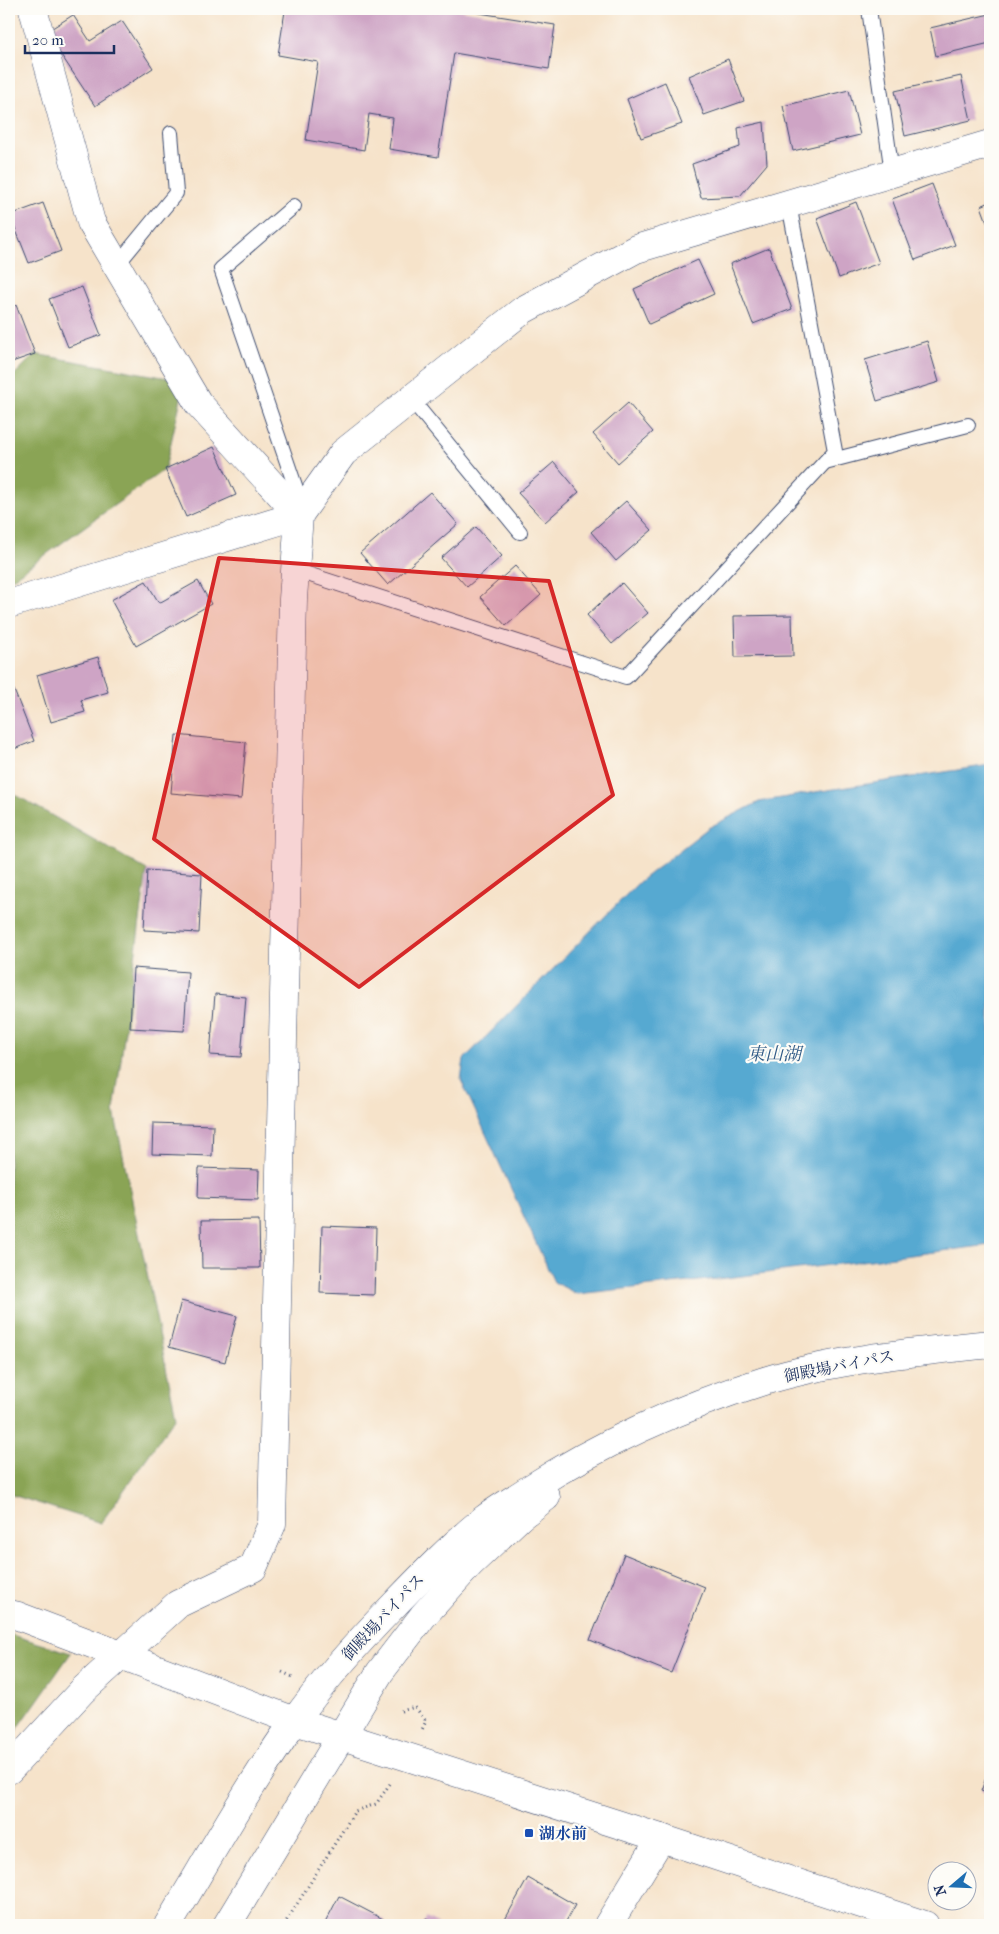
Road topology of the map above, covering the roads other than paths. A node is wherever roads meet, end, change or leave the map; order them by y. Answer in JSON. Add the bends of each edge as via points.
{"nodes":[{"id":1,"x":33,"y":9,"type":"edge"},
{"id":2,"x":869,"y":9,"type":"edge"},
{"id":3,"x":171,"y":133,"type":"dead end"},
{"id":4,"x":990,"y":144,"type":"edge"},
{"id":5,"x":892,"y":173,"type":"junction"},
{"id":6,"x":789,"y":204,"type":"junction"},
{"id":7,"x":294,"y":206,"type":"dead end"},
{"id":8,"x":116,"y":266,"type":"junction"},
{"id":9,"x":410,"y":399,"type":"junction"},
{"id":10,"x":968,"y":425,"type":"dead end"},
{"id":11,"x":824,"y":462,"type":"junction"},
{"id":12,"x":301,"y":512,"type":"junction"},
{"id":13,"x":520,"y":532,"type":"dead end"},
{"id":14,"x":295,"y":570,"type":"junction"},
{"id":15,"x":9,"y":604,"type":"edge"},
{"id":16,"x":990,"y":1344,"type":"edge"},
{"id":17,"x":692,"y":1406,"type":"junction"},
{"id":18,"x":9,"y":1614,"type":"edge"},
{"id":19,"x":121,"y":1654,"type":"junction"},
{"id":20,"x":295,"y":1721,"type":"junction"},
{"id":21,"x":340,"y":1736,"type":"junction"},
{"id":22,"x":9,"y":1770,"type":"edge"},
{"id":23,"x":662,"y":1838,"type":"junction"},
{"id":24,"x":168,"y":1925,"type":"edge"},
{"id":25,"x":226,"y":1925,"type":"edge"},
{"id":26,"x":608,"y":1925,"type":"edge"},
{"id":27,"x":925,"y":1925,"type":"edge"}],
"edges":[{"from":1,"to":8,"type":"main road","via":[[91,222]]},
{"from":2,"to":5,"type":"lane"},
{"from":3,"to":8,"type":"lane","via":[[176,193]]},
{"from":4,"to":5,"type":"main road"},
{"from":5,"to":6,"type":"main road"},
{"from":6,"to":9,"type":"main road","via":[[636,249],[524,310]]},
{"from":6,"to":11,"type":"lane","via":[[835,451]]},
{"from":7,"to":12,"type":"lane","via":[[221,269]]},
{"from":8,"to":12,"type":"main road","via":[[198,403]]},
{"from":9,"to":12,"type":"main road","via":[[343,454]]},
{"from":9,"to":13,"type":"lane"},
{"from":10,"to":11,"type":"lane"},
{"from":11,"to":14,"type":"lane","via":[[626,677]]},
{"from":12,"to":14,"type":"main road"},
{"from":12,"to":15,"type":"main road"},
{"from":14,"to":19,"type":"main road","via":[[272,1524],[253,1568],[178,1604]]},
{"from":16,"to":17,"type":"main road","name":"御殿場バイパス","via":[[840,1364],[766,1381]]},
{"from":17,"to":20,"type":"main road","name":"御殿場バイパス","via":[[615,1440],[550,1476],[485,1518],[380,1619],[335,1669]]},
{"from":17,"to":21,"type":"main road","name":"御殿場バイパス","via":[[573,1476],[483,1552],[423,1616],[380,1672]]},
{"from":18,"to":19,"type":"main road"},
{"from":19,"to":20,"type":"main road"},
{"from":19,"to":22,"type":"main road"},
{"from":20,"to":21,"type":"main road"},
{"from":20,"to":24,"type":"main road","name":"御殿場バイパス","via":[[248,1790]]},
{"from":21,"to":23,"type":"main road"},
{"from":21,"to":25,"type":"main road","name":"御殿場バイパス"},
{"from":23,"to":26,"type":"main road"},
{"from":23,"to":27,"type":"main road"}]}
